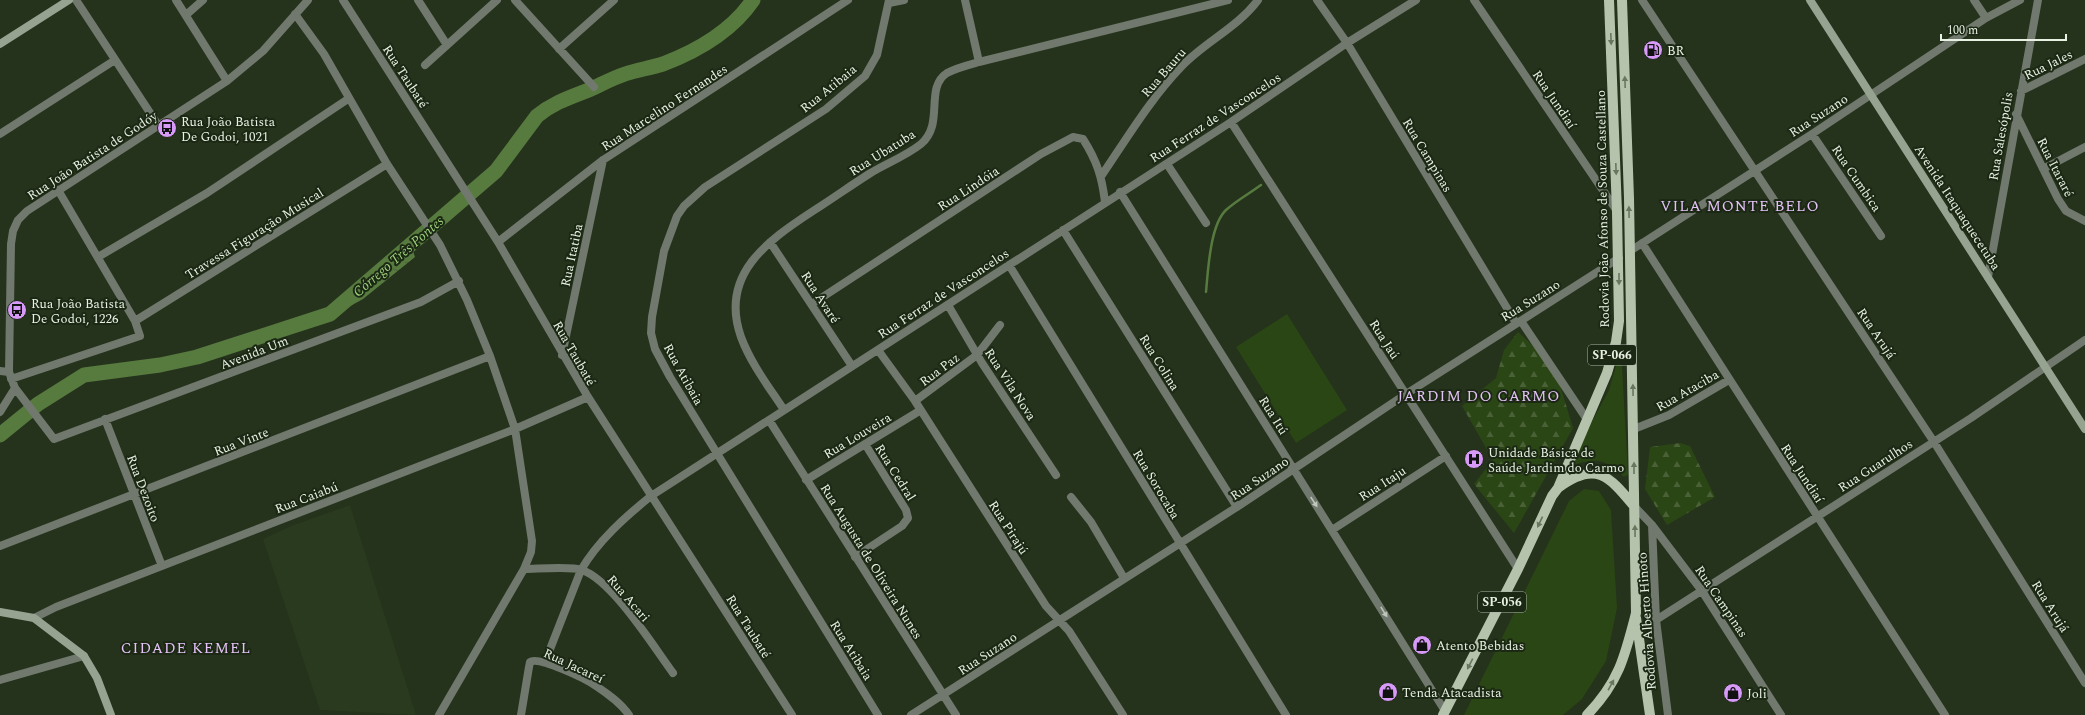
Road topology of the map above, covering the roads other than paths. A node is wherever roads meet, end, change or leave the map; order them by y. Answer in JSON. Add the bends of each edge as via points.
{"nodes":[{"id":1,"x":69,"y":0,"type":"edge"},
{"id":2,"x":76,"y":0,"type":"edge"},
{"id":3,"x":176,"y":0,"type":"edge"},
{"id":4,"x":203,"y":0,"type":"edge"},
{"id":5,"x":308,"y":0,"type":"edge"},
{"id":6,"x":343,"y":0,"type":"edge"},
{"id":7,"x":418,"y":0,"type":"edge"},
{"id":8,"x":497,"y":0,"type":"edge"},
{"id":9,"x":515,"y":0,"type":"edge"},
{"id":10,"x":614,"y":0,"type":"edge"},
{"id":11,"x":848,"y":0,"type":"edge"},
{"id":12,"x":904,"y":0,"type":"edge"},
{"id":13,"x":964,"y":0,"type":"edge"},
{"id":14,"x":1228,"y":0,"type":"edge"},
{"id":15,"x":1258,"y":0,"type":"edge"},
{"id":16,"x":1317,"y":0,"type":"edge"},
{"id":17,"x":1416,"y":0,"type":"edge"},
{"id":18,"x":1474,"y":0,"type":"edge"},
{"id":19,"x":1609,"y":0,"type":"edge"},
{"id":20,"x":1622,"y":0,"type":"edge"},
{"id":21,"x":1642,"y":0,"type":"edge"},
{"id":22,"x":1810,"y":0,"type":"edge"},
{"id":23,"x":1974,"y":0,"type":"edge"},
{"id":24,"x":2020,"y":0,"type":"edge"},
{"id":25,"x":2038,"y":0,"type":"edge"},
{"id":26,"x":889,"y":2,"type":"edge"},
{"id":27,"x":295,"y":14,"type":"junction"},
{"id":28,"x":186,"y":15,"type":"junction"},
{"id":29,"x":1986,"y":18,"type":"junction"},
{"id":30,"x":1347,"y":43,"type":"junction"},
{"id":31,"x":0,"y":44,"type":"edge"},
{"id":32,"x":447,"y":45,"type":"junction"},
{"id":33,"x":559,"y":49,"type":"junction"},
{"id":34,"x":2085,"y":59,"type":"edge"},
{"id":35,"x":115,"y":60,"type":"junction"},
{"id":36,"x":979,"y":62,"type":"junction"},
{"id":37,"x":425,"y":65,"type":"dead end"},
{"id":38,"x":227,"y":81,"type":"junction"},
{"id":39,"x":594,"y":87,"type":"dead end"},
{"id":40,"x":2021,"y":90,"type":"junction"},
{"id":41,"x":1872,"y":94,"type":"junction"},
{"id":42,"x":348,"y":99,"type":"junction"},
{"id":43,"x":2016,"y":114,"type":"junction"},
{"id":44,"x":1231,"y":122,"type":"junction"},
{"id":45,"x":158,"y":125,"type":"junction"},
{"id":46,"x":0,"y":134,"type":"edge"},
{"id":47,"x":1812,"y":134,"type":"junction"},
{"id":48,"x":2085,"y":147,"type":"edge"},
{"id":49,"x":603,"y":160,"type":"junction"},
{"id":50,"x":387,"y":164,"type":"junction"},
{"id":51,"x":1167,"y":164,"type":"junction"},
{"id":52,"x":2043,"y":169,"type":"junction"},
{"id":53,"x":1754,"y":171,"type":"junction"},
{"id":54,"x":1102,"y":174,"type":"junction"},
{"id":55,"x":58,"y":190,"type":"junction"},
{"id":56,"x":1120,"y":192,"type":"junction"},
{"id":57,"x":1106,"y":202,"type":"junction"},
{"id":58,"x":1618,"y":212,"type":"junction"},
{"id":59,"x":2085,"y":221,"type":"edge"},
{"id":60,"x":1206,"y":224,"type":"dead end"},
{"id":61,"x":1063,"y":230,"type":"junction"},
{"id":62,"x":1881,"y":236,"type":"dead end"},
{"id":63,"x":498,"y":242,"type":"junction"},
{"id":64,"x":770,"y":242,"type":"junction"},
{"id":65,"x":1642,"y":243,"type":"junction"},
{"id":66,"x":1630,"y":251,"type":"junction"},
{"id":67,"x":98,"y":257,"type":"junction"},
{"id":68,"x":1619,"y":258,"type":"junction"},
{"id":69,"x":1009,"y":265,"type":"junction"},
{"id":70,"x":1988,"y":277,"type":"junction"},
{"id":71,"x":459,"y":281,"type":"junction"},
{"id":72,"x":812,"y":304,"type":"junction"},
{"id":73,"x":948,"y":305,"type":"junction"},
{"id":74,"x":135,"y":321,"type":"junction"},
{"id":75,"x":1518,"y":322,"type":"junction"},
{"id":76,"x":1000,"y":325,"type":"dead end"},
{"id":77,"x":2085,"y":340,"type":"edge"},
{"id":78,"x":878,"y":350,"type":"junction"},
{"id":79,"x":562,"y":355,"type":"junction"},
{"id":80,"x":977,"y":355,"type":"junction"},
{"id":81,"x":490,"y":356,"type":"junction"},
{"id":82,"x":852,"y":366,"type":"junction"},
{"id":83,"x":2045,"y":368,"type":"junction"},
{"id":84,"x":0,"y":371,"type":"edge"},
{"id":85,"x":10,"y":376,"type":"junction"},
{"id":86,"x":1729,"y":380,"type":"junction"},
{"id":87,"x":15,"y":388,"type":"junction"},
{"id":88,"x":1406,"y":394,"type":"junction"},
{"id":89,"x":588,"y":397,"type":"junction"},
{"id":90,"x":915,"y":401,"type":"junction"},
{"id":91,"x":784,"y":410,"type":"junction"},
{"id":92,"x":920,"y":410,"type":"junction"},
{"id":93,"x":0,"y":412,"type":"edge"},
{"id":94,"x":1586,"y":418,"type":"junction"},
{"id":95,"x":105,"y":419,"type":"junction"},
{"id":96,"x":769,"y":420,"type":"junction"},
{"id":97,"x":2085,"y":428,"type":"edge"},
{"id":98,"x":515,"y":429,"type":"junction"},
{"id":99,"x":1634,"y":429,"type":"junction"},
{"id":100,"x":1934,"y":442,"type":"junction"},
{"id":101,"x":865,"y":444,"type":"junction"},
{"id":102,"x":716,"y":454,"type":"junction"},
{"id":103,"x":1446,"y":456,"type":"junction"},
{"id":104,"x":1293,"y":469,"type":"junction"},
{"id":105,"x":1056,"y":475,"type":"dead end"},
{"id":106,"x":806,"y":480,"type":"junction"},
{"id":107,"x":1558,"y":488,"type":"junction"},
{"id":108,"x":134,"y":495,"type":"junction"},
{"id":109,"x":651,"y":496,"type":"junction"},
{"id":110,"x":1071,"y":497,"type":"dead end"},
{"id":111,"x":1634,"y":506,"type":"junction"},
{"id":112,"x":1237,"y":507,"type":"junction"},
{"id":113,"x":1818,"y":517,"type":"junction"},
{"id":114,"x":1652,"y":525,"type":"junction"},
{"id":115,"x":1332,"y":530,"type":"junction"},
{"id":116,"x":1179,"y":543,"type":"junction"},
{"id":117,"x":0,"y":546,"type":"edge"},
{"id":118,"x":855,"y":557,"type":"junction"},
{"id":119,"x":162,"y":566,"type":"junction"},
{"id":120,"x":524,"y":569,"type":"junction"},
{"id":121,"x":1518,"y":569,"type":"junction"},
{"id":122,"x":581,"y":570,"type":"junction"},
{"id":123,"x":1124,"y":578,"type":"junction"},
{"id":124,"x":1702,"y":591,"type":"junction"},
{"id":125,"x":0,"y":612,"type":"edge"},
{"id":126,"x":1636,"y":612,"type":"junction"},
{"id":127,"x":34,"y":618,"type":"junction"},
{"id":128,"x":1059,"y":620,"type":"junction"},
{"id":129,"x":1656,"y":620,"type":"junction"},
{"id":130,"x":84,"y":656,"type":"junction"},
{"id":131,"x":545,"y":662,"type":"junction"},
{"id":132,"x":2082,"y":672,"type":"edge"},
{"id":133,"x":673,"y":673,"type":"dead end"},
{"id":134,"x":0,"y":680,"type":"edge"},
{"id":135,"x":2085,"y":683,"type":"edge"},
{"id":136,"x":943,"y":695,"type":"junction"},
{"id":137,"x":1444,"y":713,"type":"edge"},
{"id":138,"x":111,"y":715,"type":"edge"},
{"id":139,"x":439,"y":715,"type":"edge"},
{"id":140,"x":521,"y":715,"type":"edge"},
{"id":141,"x":629,"y":715,"type":"edge"},
{"id":142,"x":792,"y":715,"type":"edge"},
{"id":143,"x":878,"y":715,"type":"edge"},
{"id":144,"x":912,"y":715,"type":"edge"},
{"id":145,"x":956,"y":715,"type":"edge"},
{"id":146,"x":1122,"y":715,"type":"edge"},
{"id":147,"x":1286,"y":715,"type":"edge"},
{"id":148,"x":1587,"y":715,"type":"edge"},
{"id":149,"x":1650,"y":715,"type":"edge"},
{"id":150,"x":1668,"y":715,"type":"edge"},
{"id":151,"x":1781,"y":715,"type":"edge"},
{"id":152,"x":1945,"y":715,"type":"edge"}],
"edges":[{"from":1,"to":31,"type":"street"},
{"from":2,"to":35,"type":"street"},
{"from":3,"to":28,"type":"street"},
{"from":4,"to":28,"type":"street"},
{"from":5,"to":27,"type":"street","name":"Rua João Batista de Godóy"},
{"from":6,"to":63,"type":"street","name":"Rua Taubaté"},
{"from":7,"to":32,"type":"street"},
{"from":8,"to":32,"type":"street"},
{"from":9,"to":33,"type":"street"},
{"from":10,"to":33,"type":"street"},
{"from":11,"to":49,"type":"street","name":"Rua Marcelino Fernandes"},
{"from":12,"to":26,"type":"street"},
{"from":13,"to":36,"type":"street"},
{"from":14,"to":36,"type":"street","name":"Rua Ubatuba"},
{"from":15,"to":54,"type":"street","name":"Rua Bauru","via":[[1246,14],[1181,67],[1147,108]]},
{"from":16,"to":30,"type":"street","name":"Rua Campinas"},
{"from":17,"to":30,"type":"street","name":"Rua Ferraz de Vasconcelos"},
{"from":18,"to":58,"type":"street","name":"Rua Jundiaí"},
{"from":19,"to":58,"type":"main road","name":"Rodovia João Afonso de Souza Castellano","number":"SP-066","one_way":true},
{"from":66,"to":20,"type":"main road","name":"Rodovia João Afonso de Souza Castellano","number":"SP-066","one_way":true},
{"from":21,"to":53,"type":"street","name":"Rua Arujá"},
{"from":22,"to":41,"type":"street","name":"Avenida Itaquaquecetuba"},
{"from":23,"to":29,"type":"street"},
{"from":24,"to":29,"type":"street","name":"Rua Suzano"},
{"from":25,"to":40,"type":"street","name":"Rua Salesópolis"},
{"from":26,"to":102,"type":"street","name":"Rua Atibaia","via":[[877,55],[865,76],[826,109],[705,187],[677,216],[664,251],[651,333],[655,349]]},
{"from":27,"to":38,"type":"street","name":"Rua João Batista de Godóy","via":[[262,51]]},
{"from":27,"to":42,"type":"street","via":[[324,54]]},
{"from":28,"to":38,"type":"street"},
{"from":29,"to":41,"type":"street","name":"Rua Suzano"},
{"from":30,"to":44,"type":"street","name":"Rua Ferraz de Vasconcelos"},
{"from":30,"to":75,"type":"street","name":"Rua Campinas"},
{"from":32,"to":37,"type":"street"},
{"from":33,"to":39,"type":"street"},
{"from":34,"to":40,"type":"street","name":"Rua Jales"},
{"from":35,"to":45,"type":"street"},
{"from":35,"to":46,"type":"street"},
{"from":36,"to":64,"type":"street","name":"Rua Ubatuba","via":[[947,74],[938,82],[933,125],[921,144],[870,174],[781,232]]},
{"from":38,"to":45,"type":"street","name":"Rua João Batista de Godóy"},
{"from":40,"to":43,"type":"street","name":"Rua Salesópolis"},
{"from":41,"to":47,"type":"street","name":"Rua Suzano"},
{"from":41,"to":70,"type":"street","name":"Avenida Itaquaquecetuba"},
{"from":42,"to":50,"type":"street"},
{"from":42,"to":67,"type":"street","via":[[207,192]]},
{"from":43,"to":52,"type":"street","name":"Rua Itararé"},
{"from":43,"to":70,"type":"street","name":"Rua Salesópolis"},
{"from":44,"to":51,"type":"street","name":"Rua Ferraz de Vasconcelos"},
{"from":44,"to":88,"type":"street","name":"Rua Jaú"},
{"from":45,"to":55,"type":"street","name":"Rua João Batista de Godóy"},
{"from":47,"to":53,"type":"street","name":"Rua Suzano"},
{"from":47,"to":62,"type":"street","name":"Rua Cumbica"},
{"from":48,"to":52,"type":"street"},
{"from":49,"to":63,"type":"street","name":"Rua Marcelino Fernandes"},
{"from":49,"to":79,"type":"street","name":"Rua Itatiba"},
{"from":50,"to":71,"type":"street","via":[[440,245]]},
{"from":50,"to":74,"type":"street","name":"Travessa Figuração Musical"},
{"from":51,"to":56,"type":"street","name":"Rua Ferraz de Vasconcelos"},
{"from":51,"to":60,"type":"street"},
{"from":52,"to":59,"type":"street","name":"Rua Itararé","via":[[2066,211]]},
{"from":53,"to":65,"type":"street","name":"Rua Suzano"},
{"from":53,"to":100,"type":"street","name":"Rua Arujá"},
{"from":54,"to":57,"type":"street","name":"Rua Lindóia"},
{"from":54,"to":72,"type":"street","name":"Rua Lindóia","via":[[1083,140],[1073,137],[1034,159]]},
{"from":55,"to":67,"type":"street"},
{"from":55,"to":85,"type":"street","name":"Rua João Batista de Godóy","via":[[27,211],[18,220],[13,231]]},
{"from":56,"to":57,"type":"street","name":"Rua Ferraz de Vasconcelos"},
{"from":56,"to":104,"type":"street","name":"Rua Itú"},
{"from":57,"to":61,"type":"street","name":"Rua Ferraz de Vasconcelos"},
{"from":58,"to":68,"type":"main road","name":"Rodovia João Afonso de Souza Castellano","number":"SP-066"},
{"from":61,"to":69,"type":"street","name":"Rua Ferraz de Vasconcelos"},
{"from":61,"to":112,"type":"street","name":"Rua Colina"},
{"from":63,"to":79,"type":"street","name":"Rua Taubaté"},
{"from":64,"to":72,"type":"street","name":"Rua Avaré"},
{"from":64,"to":91,"type":"street","name":"Rua Ubatuba","via":[[750,263],[737,292],[735,304],[741,337],[751,360]]},
{"from":65,"to":66,"type":"street","name":"Rua Suzano"},
{"from":65,"to":86,"type":"street","name":"Rua Jundiaí"},
{"from":99,"to":66,"type":"main road","name":"Rodovia João Afonso de Souza Castellano","number":"SP-066","one_way":true},
{"from":67,"to":74,"type":"street"},
{"from":68,"to":75,"type":"street","name":"Rua Suzano"},
{"from":68,"to":94,"type":"main road","name":"Rodovia João Afonso de Souza Castellano","number":"SP-066","one_way":true,"via":[[1619,321],[1616,342],[1607,372]]},
{"from":69,"to":73,"type":"street","name":"Rua Ferraz de Vasconcelos"},
{"from":69,"to":116,"type":"street","name":"Rua Sorocaba"},
{"from":70,"to":83,"type":"street","name":"Avenida Itaquaquecetuba"},
{"from":71,"to":81,"type":"street"},
{"from":71,"to":95,"type":"street","name":"Avenida Um","via":[[421,302]]},
{"from":72,"to":82,"type":"street","name":"Rua Avaré"},
{"from":73,"to":78,"type":"street","name":"Rua Ferraz de Vasconcelos"},
{"from":73,"to":80,"type":"street","name":"Rua Vila Nova"},
{"from":74,"to":85,"type":"street","via":[[140,336]]},
{"from":75,"to":88,"type":"street","name":"Rua Suzano"},
{"from":75,"to":94,"type":"street","name":"Rua Campinas"},
{"from":76,"to":80,"type":"street","name":"Rua Paz"},
{"from":77,"to":83,"type":"street","name":"Rua Guarulhos"},
{"from":78,"to":82,"type":"street","name":"Rua Ferraz de Vasconcelos"},
{"from":78,"to":90,"type":"street","name":"Rua Pirajú"},
{"from":79,"to":89,"type":"street","name":"Rua Taubaté"},
{"from":80,"to":90,"type":"street","name":"Rua Paz"},
{"from":80,"to":105,"type":"street","name":"Rua Vila Nova"},
{"from":81,"to":98,"type":"street"},
{"from":81,"to":108,"type":"street","name":"Rua Vinte"},
{"from":82,"to":91,"type":"street","name":"Rua Ferraz de Vasconcelos"},
{"from":83,"to":97,"type":"street","name":"Avenida Itaquaquecetuba"},
{"from":83,"to":100,"type":"street","name":"Rua Guarulhos"},
{"from":84,"to":85,"type":"street"},
{"from":85,"to":87,"type":"street"},
{"from":86,"to":99,"type":"street","name":"Rua Ataciba","via":[[1669,415]]},
{"from":86,"to":113,"type":"street","name":"Rua Jundiaí"},
{"from":87,"to":93,"type":"street"},
{"from":87,"to":95,"type":"street","name":"Avenida Um","via":[[54,439]]},
{"from":88,"to":103,"type":"street","name":"Rua Jaú"},
{"from":88,"to":104,"type":"street","name":"Rua Suzano"},
{"from":89,"to":98,"type":"street","name":"Rua Caiabú"},
{"from":89,"to":109,"type":"street","name":"Rua Taubaté"},
{"from":90,"to":92,"type":"street","name":"Rua Pirajú"},
{"from":91,"to":96,"type":"street","name":"Rua Ferraz de Vasconcelos"},
{"from":92,"to":101,"type":"street","name":"Rua Louveira"},
{"from":92,"to":128,"type":"street","name":"Rua Pirajú","via":[[1046,606]]},
{"from":94,"to":107,"type":"main road","name":"Rodovia João Afonso de Souza Castellano","number":"SP-066"},
{"from":95,"to":108,"type":"street","name":"Rua Dezoito"},
{"from":96,"to":102,"type":"street","name":"Rua Ferraz de Vasconcelos"},
{"from":96,"to":106,"type":"street","name":"Rua Augusta de Oliveira Nunes"},
{"from":98,"to":119,"type":"street","name":"Rua Caiabú"},
{"from":98,"to":120,"type":"street","via":[[531,526],[532,552]]},
{"from":111,"to":99,"type":"main road","name":"Rodovia João Afonso de Souza Castellano","number":"SP-066","one_way":true},
{"from":100,"to":113,"type":"street","name":"Rua Guarulhos"},
{"from":100,"to":132,"type":"street","name":"Rua Arujá"},
{"from":101,"to":106,"type":"street","name":"Rua Louveira"},
{"from":101,"to":118,"type":"street","name":"Rua Cedral","via":[[906,510],[908,518],[902,526]]},
{"from":102,"to":109,"type":"street","name":"Rua Ferraz de Vasconcelos"},
{"from":102,"to":143,"type":"street","name":"Rua Atibaia"},
{"from":103,"to":115,"type":"street","name":"Rua Itaju"},
{"from":103,"to":121,"type":"street","name":"Rua Jaú"},
{"from":104,"to":112,"type":"street","name":"Rua Suzano"},
{"from":104,"to":115,"type":"street","name":"Rua Itú","one_way":true},
{"from":106,"to":118,"type":"street","name":"Rua Augusta de Oliveira Nunes"},
{"from":107,"to":111,"type":"main road","via":[[1580,475],[1593,473],[1605,476],[1615,484]]},
{"from":107,"to":121,"type":"main road","name":"Rodovia João Afonso de Souza Castellano","number":"SP-056","one_way":true},
{"from":108,"to":117,"type":"street","name":"Rua Vinte"},
{"from":108,"to":119,"type":"street","name":"Rua Dezoito"},
{"from":109,"to":122,"type":"street","name":"Rua Ferraz de Vasconcelos","via":[[607,537]]},
{"from":109,"to":142,"type":"street","name":"Rua Taubaté"},
{"from":110,"to":123,"type":"street","via":[[1090,522]]},
{"from":111,"to":114,"type":"street","name":"Rua Campinas"},
{"from":126,"to":111,"type":"main road","name":"Rodovia João Afonso de Souza Castellano","one_way":true},
{"from":112,"to":116,"type":"street","name":"Rua Suzano"},
{"from":113,"to":124,"type":"street","name":"Rua Guarulhos"},
{"from":113,"to":152,"type":"street","name":"Rua Jundiaí"},
{"from":114,"to":124,"type":"street","name":"Rua Campinas"},
{"from":114,"to":129,"type":"street","name":"Rodovia Alberto Hinoto"},
{"from":115,"to":137,"type":"street","name":"Rua Itú","one_way":true},
{"from":116,"to":123,"type":"street","name":"Rua Suzano"},
{"from":116,"to":147,"type":"street","name":"Rua Sorocaba"},
{"from":118,"to":136,"type":"street","name":"Rua Augusta de Oliveira Nunes"},
{"from":119,"to":127,"type":"street","name":"Rua Caiabú"},
{"from":120,"to":122,"type":"street"},
{"from":120,"to":139,"type":"street"},
{"from":121,"to":137,"type":"main road","name":"Rodovia João Afonso de Souza Castellano","number":"SP-056","one_way":true},
{"from":122,"to":131,"type":"street","name":"Rua Ferraz de Vasconcelos"},
{"from":122,"to":133,"type":"street","name":"Rua Acari","via":[[593,576],[625,608]]},
{"from":123,"to":128,"type":"street","name":"Rua Suzano"},
{"from":124,"to":129,"type":"street","name":"Rua Guarulhos"},
{"from":124,"to":151,"type":"street","name":"Rua Campinas"},
{"from":125,"to":127,"type":"street"},
{"from":148,"to":126,"type":"main road","name":"Rodovia João Afonso de Souza Castellano","one_way":true,"via":[[1603,698],[1615,678],[1627,647]]},
{"from":126,"to":149,"type":"main road","name":"Rodovia Alberto Hinoto"},
{"from":127,"to":130,"type":"street"},
{"from":128,"to":136,"type":"street","name":"Rua Suzano"},
{"from":128,"to":146,"type":"street","name":"Rua Pirajú"},
{"from":129,"to":150,"type":"street","name":"Rodovia Alberto Hinoto"},
{"from":130,"to":134,"type":"street"},
{"from":130,"to":138,"type":"street","via":[[97,678]]},
{"from":131,"to":140,"type":"street","name":"Rua Jacareí","via":[[530,662]]},
{"from":131,"to":141,"type":"street","name":"Rua Jacareí","via":[[594,685]]},
{"from":132,"to":135,"type":"street","name":"Rua Arujá"},
{"from":136,"to":144,"type":"street","name":"Rua Suzano"},
{"from":136,"to":145,"type":"street","name":"Rua Augusta de Oliveira Nunes"}]}
